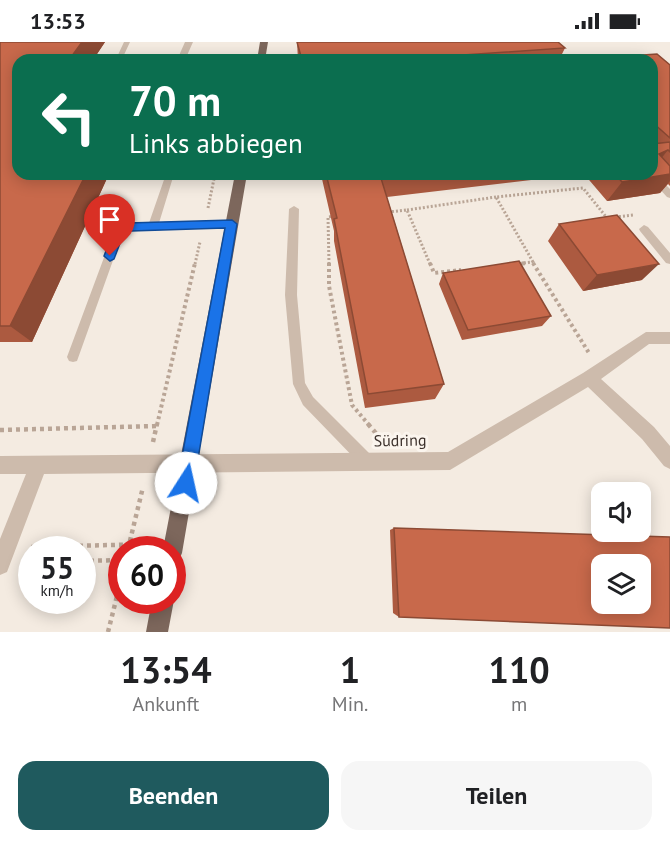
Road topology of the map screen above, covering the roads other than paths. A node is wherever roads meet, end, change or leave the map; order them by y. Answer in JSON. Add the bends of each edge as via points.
{"nodes":[{"id":1,"x":168,"y":180,"type":"edge"},
{"id":2,"x":240,"y":180,"type":"edge"},
{"id":3,"x":656,"y":180,"type":"edge"},
{"id":4,"x":670,"y":195,"type":"edge"},
{"id":5,"x":294,"y":209,"type":"dead end"},
{"id":6,"x":232,"y":224,"type":"junction"},
{"id":7,"x":153,"y":227,"type":"junction"},
{"id":8,"x":644,"y":229,"type":"dead end"},
{"id":9,"x":670,"y":260,"type":"edge"},
{"id":10,"x":670,"y":338,"type":"edge"},
{"id":11,"x":73,"y":357,"type":"dead end"},
{"id":12,"x":595,"y":374,"type":"junction"},
{"id":13,"x":670,"y":460,"type":"edge"},
{"id":14,"x":367,"y":461,"type":"junction"},
{"id":15,"x":189,"y":463,"type":"junction"},
{"id":16,"x":39,"y":464,"type":"junction"},
{"id":17,"x":0,"y":465,"type":"edge"},
{"id":18,"x":175,"y":536,"type":"edge"},
{"id":19,"x":3,"y":556,"type":"edge"},
{"id":20,"x":160,"y":614,"type":"edge"},
{"id":21,"x":157,"y":632,"type":"edge"}],
"edges":[{"from":1,"to":7,"type":"lane"},
{"from":2,"to":6,"type":"main road"},
{"from":3,"to":4,"type":"lane"},
{"from":5,"to":14,"type":"lane","via":[[291,295],[299,384],[308,401]]},
{"from":6,"to":7,"type":"lane"},
{"from":6,"to":15,"type":"main road"},
{"from":7,"to":11,"type":"lane","via":[[128,227],[117,236]]},
{"from":8,"to":9,"type":"lane"},
{"from":10,"to":12,"type":"street","name":"Südring","via":[[646,338]]},
{"from":12,"to":13,"type":"street"},
{"from":12,"to":14,"type":"street","name":"Südring","via":[[450,460]]},
{"from":14,"to":15,"type":"street","name":"Südring"},
{"from":15,"to":16,"type":"street","name":"Südring"},
{"from":15,"to":18,"type":"main road"},
{"from":16,"to":17,"type":"street","name":"Südring"},
{"from":16,"to":19,"type":"street"},
{"from":20,"to":21,"type":"main road"}]}
